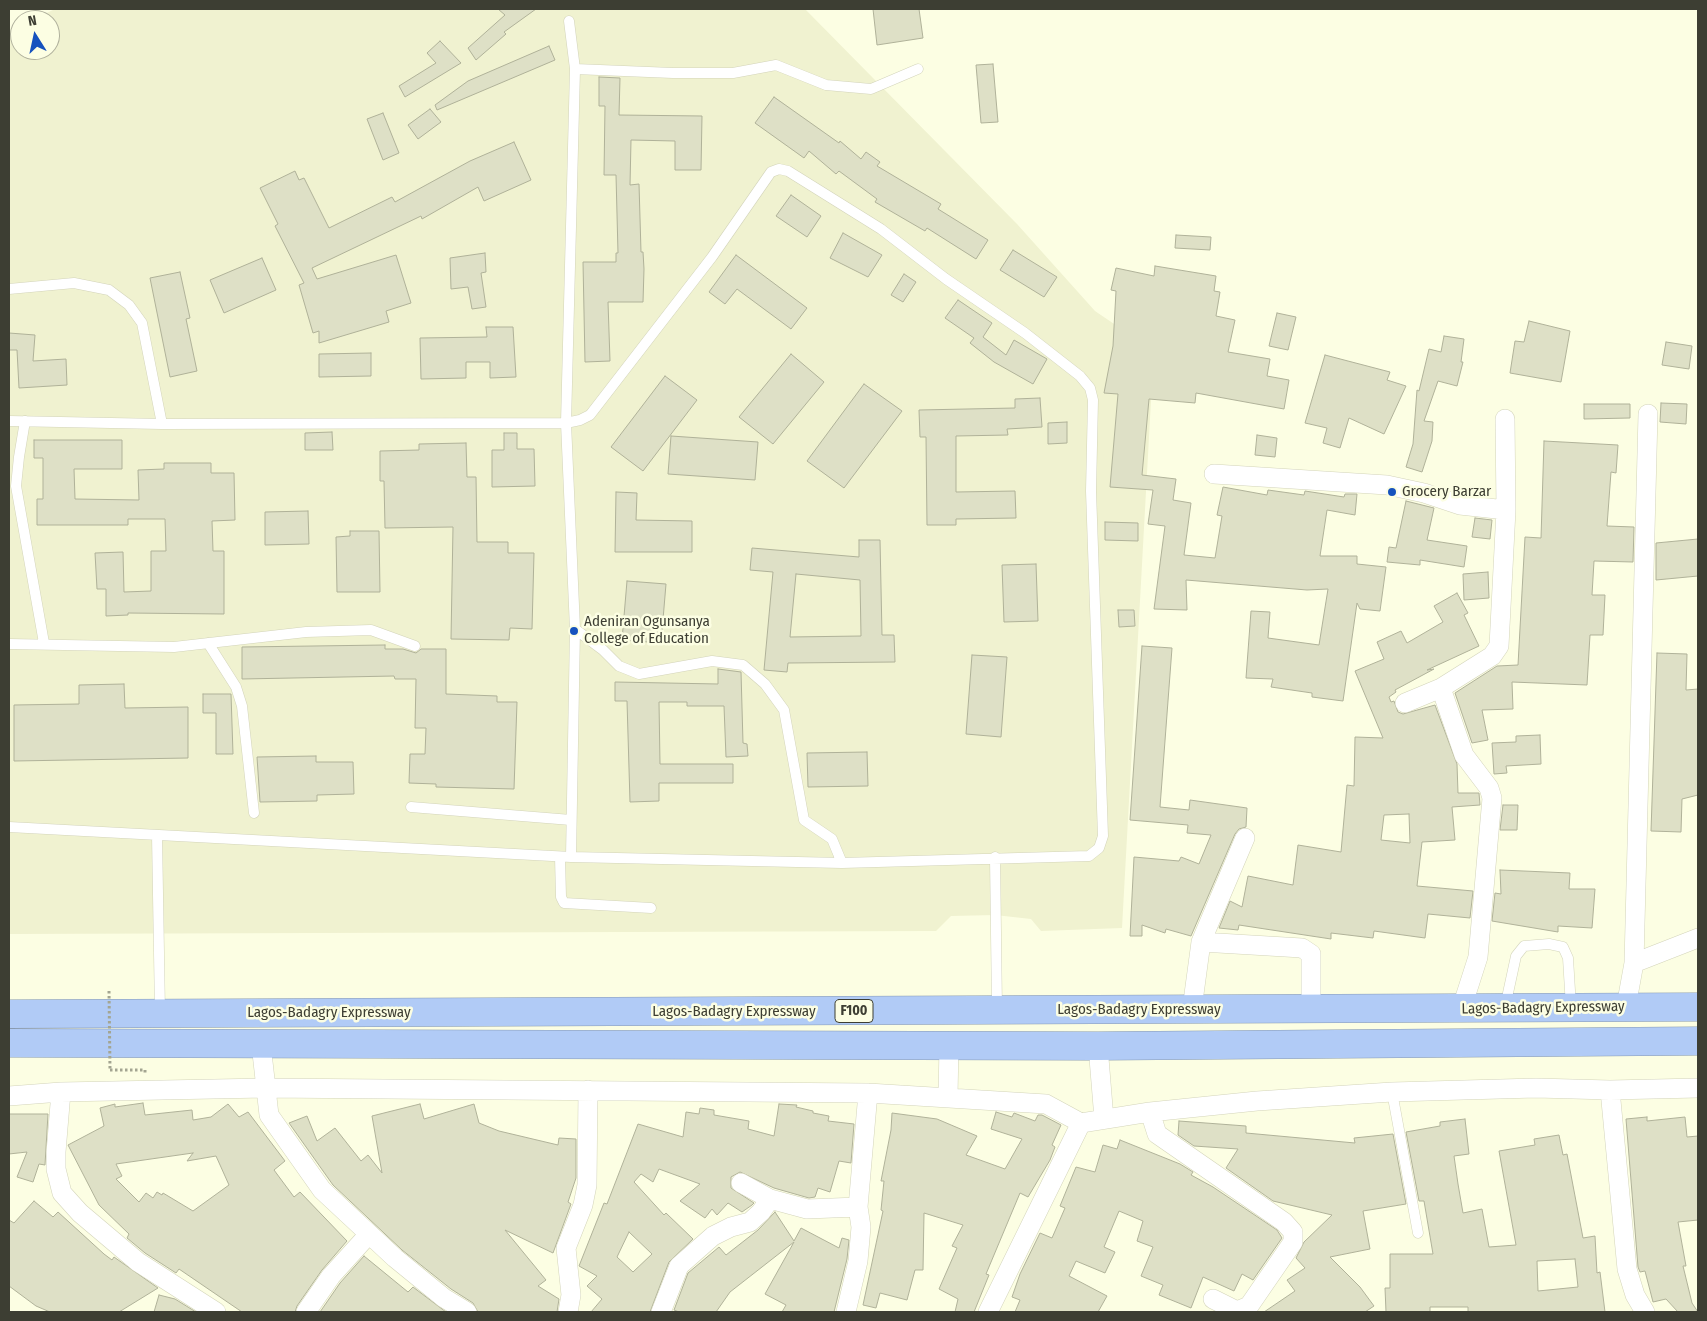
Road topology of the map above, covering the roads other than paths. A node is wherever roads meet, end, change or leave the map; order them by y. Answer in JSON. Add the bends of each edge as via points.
{"nodes":[{"id":1,"x":569,"y":21,"type":"dead end"},
{"id":2,"x":574,"y":69,"type":"junction"},
{"id":3,"x":918,"y":69,"type":"dead end"},
{"id":4,"x":9,"y":289,"type":"edge"},
{"id":5,"x":1648,"y":414,"type":"dead end"},
{"id":6,"x":1504,"y":419,"type":"dead end"},
{"id":7,"x":9,"y":421,"type":"edge"},
{"id":8,"x":26,"y":421,"type":"junction"},
{"id":9,"x":566,"y":423,"type":"junction"},
{"id":10,"x":162,"y":424,"type":"junction"},
{"id":11,"x":1214,"y":474,"type":"dead end"},
{"id":12,"x":1506,"y":510,"type":"junction"},
{"id":13,"x":576,"y":629,"type":"junction"},
{"id":14,"x":9,"y":644,"type":"edge"},
{"id":15,"x":44,"y":644,"type":"junction"},
{"id":16,"x":208,"y":644,"type":"junction"},
{"id":17,"x":415,"y":646,"type":"dead end"},
{"id":18,"x":1441,"y":688,"type":"junction"},
{"id":19,"x":1405,"y":704,"type":"dead end"},
{"id":20,"x":411,"y":807,"type":"dead end"},
{"id":21,"x":254,"y":813,"type":"dead end"},
{"id":22,"x":572,"y":820,"type":"junction"},
{"id":23,"x":9,"y":827,"type":"edge"},
{"id":24,"x":157,"y":836,"type":"junction"},
{"id":25,"x":1244,"y":838,"type":"dead end"},
{"id":26,"x":560,"y":857,"type":"junction"},
{"id":27,"x":996,"y":857,"type":"junction"},
{"id":28,"x":571,"y":858,"type":"junction"},
{"id":29,"x":842,"y":863,"type":"junction"},
{"id":30,"x":651,"y":908,"type":"dead end"},
{"id":31,"x":1698,"y":938,"type":"edge"},
{"id":32,"x":1201,"y":942,"type":"junction"},
{"id":33,"x":1634,"y":963,"type":"junction"},
{"id":34,"x":1626,"y":1006,"type":"junction"},
{"id":35,"x":1572,"y":1007,"type":"junction"},
{"id":36,"x":1698,"y":1007,"type":"edge"},
{"id":37,"x":1505,"y":1008,"type":"junction"},
{"id":38,"x":1192,"y":1009,"type":"junction"},
{"id":39,"x":1310,"y":1010,"type":"junction"},
{"id":40,"x":1461,"y":1010,"type":"junction"},
{"id":41,"x":997,"y":1011,"type":"junction"},
{"id":42,"x":9,"y":1014,"type":"edge"},
{"id":43,"x":160,"y":1014,"type":"junction"},
{"id":44,"x":1698,"y":1041,"type":"edge"},
{"id":45,"x":9,"y":1043,"type":"edge"},
{"id":46,"x":261,"y":1044,"type":"junction"},
{"id":47,"x":948,"y":1045,"type":"junction"},
{"id":48,"x":1098,"y":1046,"type":"junction"},
{"id":49,"x":265,"y":1088,"type":"junction"},
{"id":50,"x":1698,"y":1088,"type":"edge"},
{"id":51,"x":588,"y":1090,"type":"junction"},
{"id":52,"x":1610,"y":1090,"type":"junction"},
{"id":53,"x":61,"y":1092,"type":"junction"},
{"id":54,"x":1392,"y":1092,"type":"junction"},
{"id":55,"x":868,"y":1094,"type":"junction"},
{"id":56,"x":9,"y":1096,"type":"edge"},
{"id":57,"x":948,"y":1097,"type":"junction"},
{"id":58,"x":1150,"y":1112,"type":"junction"},
{"id":59,"x":1104,"y":1119,"type":"junction"},
{"id":60,"x":1081,"y":1123,"type":"junction"},
{"id":61,"x":741,"y":1183,"type":"dead end"},
{"id":62,"x":770,"y":1199,"type":"junction"},
{"id":63,"x":858,"y":1207,"type":"junction"},
{"id":64,"x":1418,"y":1233,"type":"dead end"},
{"id":65,"x":369,"y":1234,"type":"junction"},
{"id":66,"x":1213,"y":1299,"type":"dead end"},
{"id":67,"x":994,"y":1310,"type":"edge"},
{"id":68,"x":216,"y":1312,"type":"edge"},
{"id":69,"x":306,"y":1312,"type":"edge"},
{"id":70,"x":467,"y":1312,"type":"edge"},
{"id":71,"x":568,"y":1312,"type":"edge"},
{"id":72,"x":661,"y":1312,"type":"edge"},
{"id":73,"x":846,"y":1312,"type":"edge"},
{"id":74,"x":1645,"y":1312,"type":"edge"}],
"edges":[{"from":1,"to":2,"type":"lane"},
{"from":2,"to":3,"type":"lane","via":[[733,73],[776,65],[826,85],[871,89]]},
{"from":2,"to":9,"type":"lane"},
{"from":4,"to":10,"type":"lane","via":[[74,283],[109,290],[129,305],[142,323]]},
{"from":5,"to":33,"type":"street"},
{"from":6,"to":12,"type":"street"},
{"from":7,"to":8,"type":"lane"},
{"from":8,"to":10,"type":"lane"},
{"from":8,"to":15,"type":"lane","via":[[16,486]]},
{"from":9,"to":10,"type":"lane"},
{"from":9,"to":13,"type":"lane"},
{"from":9,"to":27,"type":"lane","via":[[590,414],[712,257],[771,172],[779,169],[788,170],[881,229],[1080,376],[1090,388],[1093,400],[1091,491],[1103,836],[1100,848],[1089,856]]},
{"from":11,"to":12,"type":"street","via":[[1387,486],[1460,504]]},
{"from":12,"to":18,"type":"street","via":[[1499,646],[1492,656]]},
{"from":13,"to":22,"type":"lane"},
{"from":13,"to":29,"type":"lane","via":[[619,666],[639,674],[712,661],[743,665],[765,684],[784,710],[804,820],[832,839]]},
{"from":14,"to":15,"type":"lane"},
{"from":15,"to":16,"type":"lane","via":[[174,647]]},
{"from":16,"to":17,"type":"lane","via":[[306,632],[371,630]]},
{"from":16,"to":21,"type":"lane","via":[[236,687],[242,706]]},
{"from":18,"to":19,"type":"street"},
{"from":18,"to":40,"type":"street","via":[[1464,755],[1489,788],[1492,798],[1478,957]]},
{"from":20,"to":22,"type":"lane"},
{"from":22,"to":28,"type":"lane"},
{"from":23,"to":24,"type":"lane"},
{"from":24,"to":26,"type":"lane"},
{"from":24,"to":43,"type":"lane"},
{"from":25,"to":32,"type":"street"},
{"from":26,"to":28,"type":"lane"},
{"from":26,"to":30,"type":"lane","via":[[564,903]]},
{"from":27,"to":29,"type":"lane"},
{"from":27,"to":41,"type":"lane"},
{"from":28,"to":29,"type":"lane"},
{"from":31,"to":33,"type":"street"},
{"from":32,"to":38,"type":"street"},
{"from":32,"to":39,"type":"street","via":[[1302,948],[1311,954]]},
{"from":33,"to":34,"type":"street"},
{"from":34,"to":35,"type":"highway","name":"Lagos-Badagry Expressway","number":"F100"},
{"from":34,"to":36,"type":"highway","name":"Lagos-Badagry Expressway","number":"F100"},
{"from":35,"to":37,"type":"highway","name":"Lagos-Badagry Expressway","number":"F100"},
{"from":35,"to":37,"type":"lane","via":[[1568,958],[1563,947],[1548,944],[1524,946],[1516,956]]},
{"from":37,"to":40,"type":"highway","name":"Lagos-Badagry Expressway","number":"F100"},
{"from":38,"to":39,"type":"highway","name":"Lagos-Badagry Expressway","number":"F100"},
{"from":38,"to":41,"type":"highway","name":"Lagos-Badagry Expressway","number":"F100"},
{"from":39,"to":40,"type":"highway","name":"Lagos-Badagry Expressway","number":"F100"},
{"from":41,"to":43,"type":"highway","name":"Lagos-Badagry Expressway","number":"F100"},
{"from":42,"to":43,"type":"highway","name":"Lagos-Badagry Expressway","number":"F100"},
{"from":44,"to":48,"type":"highway","name":"Lagos-Badagry Expressway"},
{"from":45,"to":46,"type":"highway","name":"Lagos-Badagry Expressway"},
{"from":46,"to":47,"type":"highway","name":"Lagos-Badagry Expressway"},
{"from":46,"to":49,"type":"street"},
{"from":47,"to":48,"type":"highway","name":"Lagos-Badagry Expressway"},
{"from":47,"to":57,"type":"street"},
{"from":48,"to":59,"type":"street"},
{"from":49,"to":51,"type":"street"},
{"from":49,"to":53,"type":"street"},
{"from":49,"to":65,"type":"street","via":[[269,1115],[294,1151],[322,1190]]},
{"from":50,"to":52,"type":"street"},
{"from":51,"to":55,"type":"street"},
{"from":51,"to":71,"type":"street","via":[[587,1185],[583,1205],[566,1248],[571,1296]]},
{"from":52,"to":54,"type":"street","via":[[1536,1088]]},
{"from":52,"to":74,"type":"street","via":[[1627,1268],[1635,1295]]},
{"from":53,"to":56,"type":"street"},
{"from":53,"to":68,"type":"street","via":[[56,1170],[62,1193],[80,1213],[138,1262]]},
{"from":54,"to":58,"type":"street"},
{"from":54,"to":64,"type":"lane"},
{"from":55,"to":57,"type":"street"},
{"from":55,"to":63,"type":"street"},
{"from":57,"to":60,"type":"street","via":[[1046,1104]]},
{"from":58,"to":59,"type":"street"},
{"from":58,"to":66,"type":"street","via":[[1157,1134],[1284,1222],[1293,1232],[1294,1242],[1250,1306],[1238,1311]]},
{"from":59,"to":60,"type":"street"},
{"from":60,"to":67,"type":"street"},
{"from":61,"to":62,"type":"street"},
{"from":62,"to":63,"type":"street","via":[[807,1209]]},
{"from":62,"to":72,"type":"street","via":[[750,1222],[713,1236],[679,1266]]},
{"from":63,"to":73,"type":"street","via":[[861,1227],[858,1261]]},
{"from":65,"to":69,"type":"street","via":[[331,1276]]},
{"from":65,"to":70,"type":"street","via":[[416,1275]]}]}
